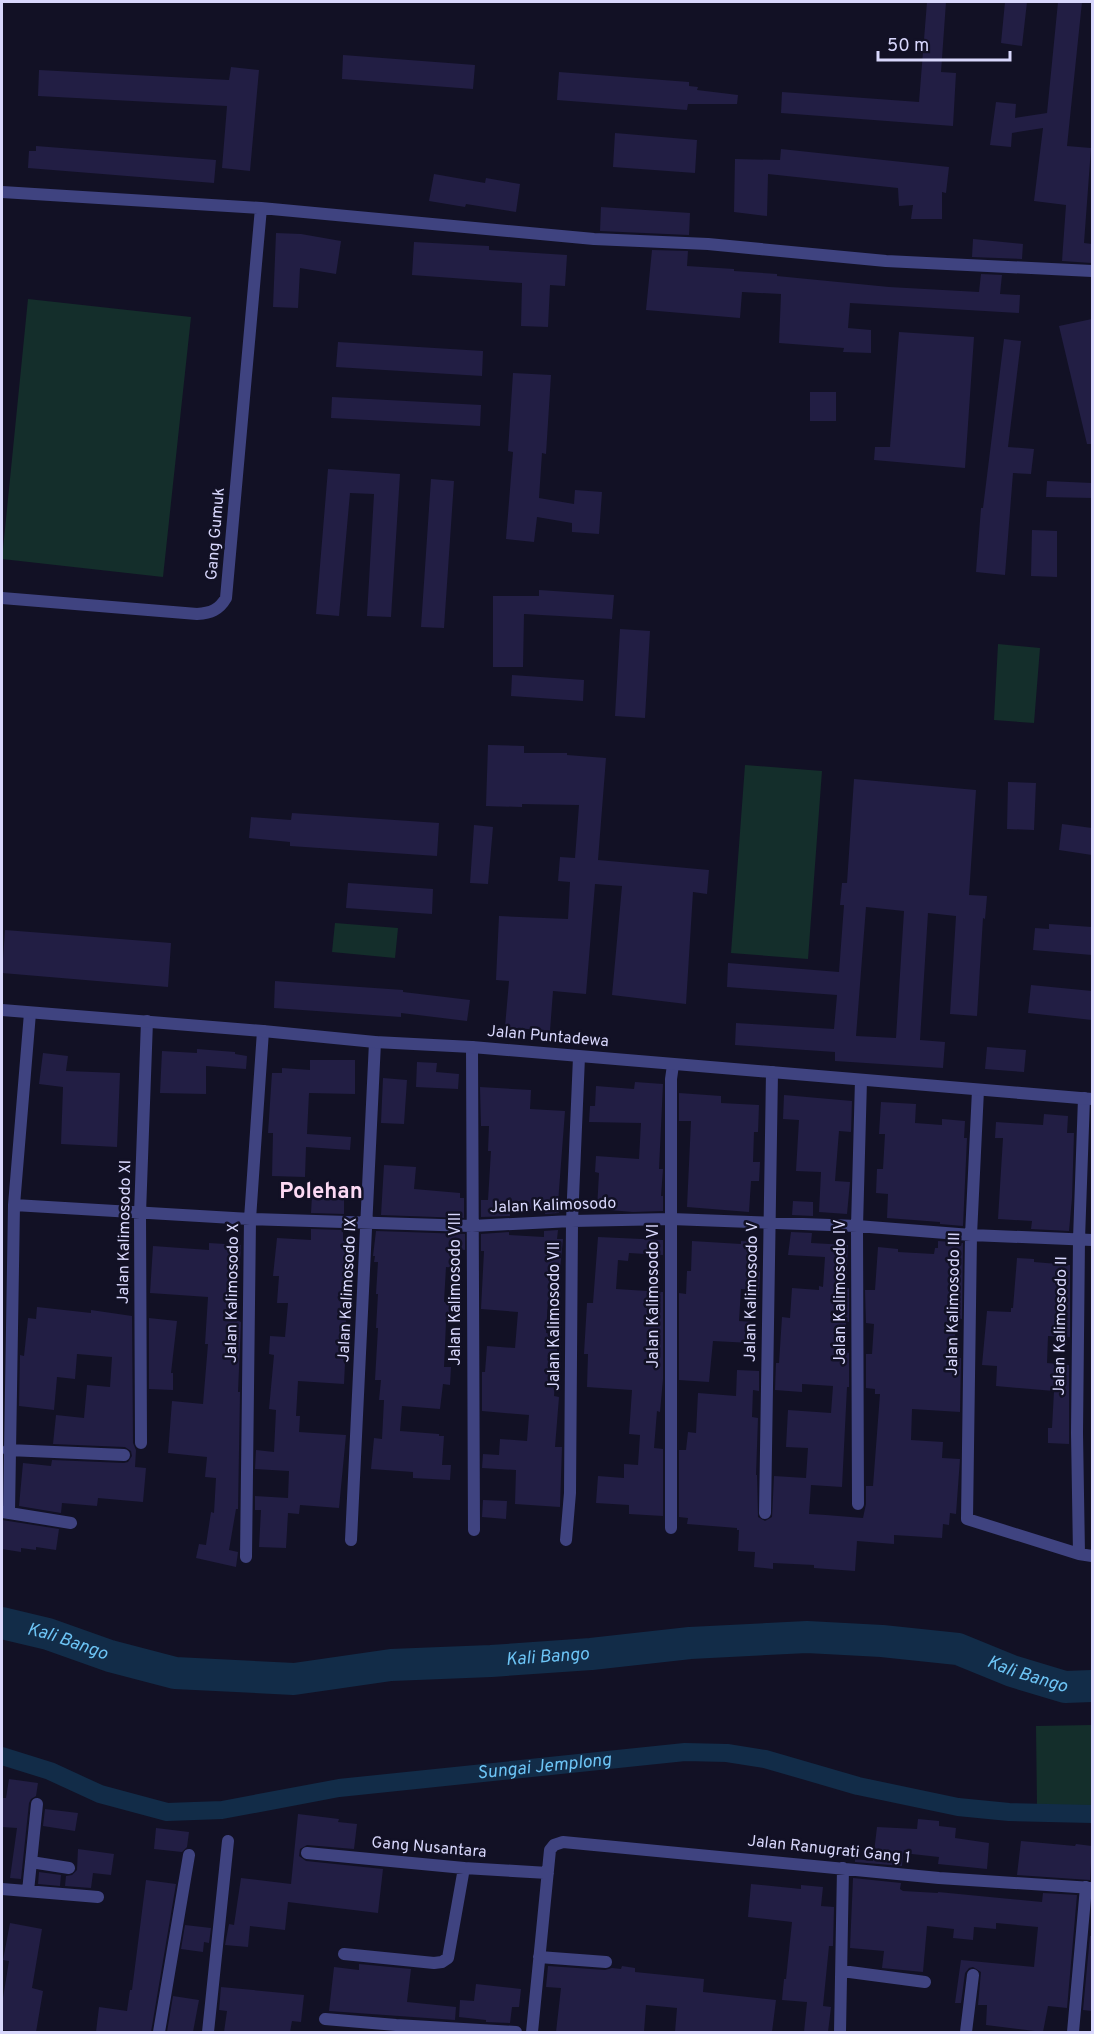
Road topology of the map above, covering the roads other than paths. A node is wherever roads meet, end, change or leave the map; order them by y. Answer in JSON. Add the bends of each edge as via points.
{"nodes":[{"id":1,"x":2,"y":192,"type":"edge"},
{"id":2,"x":261,"y":208,"type":"junction"},
{"id":3,"x":1092,"y":271,"type":"edge"},
{"id":4,"x":2,"y":598,"type":"edge"},
{"id":5,"x":2,"y":1010,"type":"edge"},
{"id":6,"x":30,"y":1012,"type":"junction"},
{"id":7,"x":147,"y":1021,"type":"junction"},
{"id":8,"x":263,"y":1031,"type":"junction"},
{"id":9,"x":375,"y":1042,"type":"junction"},
{"id":10,"x":472,"y":1047,"type":"junction"},
{"id":11,"x":579,"y":1056,"type":"junction"},
{"id":12,"x":673,"y":1065,"type":"junction"},
{"id":13,"x":772,"y":1072,"type":"junction"},
{"id":14,"x":861,"y":1080,"type":"junction"},
{"id":15,"x":978,"y":1090,"type":"junction"},
{"id":16,"x":1088,"y":1098,"type":"edge"},
{"id":17,"x":14,"y":1205,"type":"junction"},
{"id":18,"x":140,"y":1213,"type":"junction"},
{"id":19,"x":250,"y":1219,"type":"junction"},
{"id":20,"x":671,"y":1219,"type":"junction"},
{"id":21,"x":572,"y":1221,"type":"junction"},
{"id":22,"x":368,"y":1223,"type":"junction"},
{"id":23,"x":770,"y":1223,"type":"junction"},
{"id":24,"x":471,"y":1226,"type":"junction"},
{"id":25,"x":857,"y":1226,"type":"junction"},
{"id":26,"x":972,"y":1235,"type":"junction"},
{"id":27,"x":1079,"y":1239,"type":"junction"},
{"id":28,"x":1092,"y":1240,"type":"edge"},
{"id":29,"x":141,"y":1443,"type":"dead end"},
{"id":30,"x":8,"y":1450,"type":"junction"},
{"id":31,"x":124,"y":1455,"type":"dead end"},
{"id":32,"x":858,"y":1504,"type":"dead end"},
{"id":33,"x":5,"y":1512,"type":"edge"},
{"id":34,"x":765,"y":1513,"type":"dead end"},
{"id":35,"x":70,"y":1523,"type":"dead end"},
{"id":36,"x":671,"y":1528,"type":"dead end"},
{"id":37,"x":474,"y":1530,"type":"dead end"},
{"id":38,"x":351,"y":1540,"type":"dead end"},
{"id":39,"x":566,"y":1540,"type":"dead end"},
{"id":40,"x":1079,"y":1554,"type":"junction"},
{"id":41,"x":1092,"y":1556,"type":"edge"},
{"id":42,"x":246,"y":1557,"type":"dead end"},
{"id":43,"x":37,"y":1804,"type":"dead end"},
{"id":44,"x":228,"y":1840,"type":"dead end"},
{"id":45,"x":307,"y":1853,"type":"dead end"},
{"id":46,"x":189,"y":1856,"type":"dead end"},
{"id":47,"x":31,"y":1862,"type":"junction"},
{"id":48,"x":69,"y":1868,"type":"dead end"},
{"id":49,"x":464,"y":1868,"type":"junction"},
{"id":50,"x":843,"y":1868,"type":"junction"},
{"id":51,"x":548,"y":1873,"type":"junction"},
{"id":52,"x":1089,"y":1888,"type":"edge"},
{"id":53,"x":2,"y":1889,"type":"edge"},
{"id":54,"x":28,"y":1891,"type":"junction"},
{"id":55,"x":98,"y":1897,"type":"dead end"},
{"id":56,"x":344,"y":1954,"type":"dead end"},
{"id":57,"x":539,"y":1957,"type":"junction"},
{"id":58,"x":606,"y":1962,"type":"dead end"},
{"id":59,"x":842,"y":1971,"type":"junction"},
{"id":60,"x":973,"y":1975,"type":"dead end"},
{"id":61,"x":925,"y":1982,"type":"dead end"},
{"id":62,"x":325,"y":2019,"type":"dead end"},
{"id":63,"x":159,"y":2032,"type":"edge"},
{"id":64,"x":208,"y":2032,"type":"edge"},
{"id":65,"x":516,"y":2032,"type":"edge"},
{"id":66,"x":532,"y":2032,"type":"edge"},
{"id":67,"x":840,"y":2032,"type":"edge"},
{"id":68,"x":966,"y":2032,"type":"edge"},
{"id":69,"x":1073,"y":2032,"type":"edge"}],
"edges":[{"from":1,"to":2,"type":"street"},
{"from":2,"to":3,"type":"street","via":[[594,239],[708,244],[886,261]]},
{"from":2,"to":4,"type":"street","name":"Gang Gumuk","via":[[226,598],[222,605],[215,611],[198,614]]},
{"from":5,"to":6,"type":"street","name":"Jalan Puntadewa"},
{"from":6,"to":7,"type":"street","name":"Jalan Puntadewa"},
{"from":6,"to":17,"type":"street"},
{"from":7,"to":8,"type":"street","name":"Jalan Puntadewa"},
{"from":7,"to":18,"type":"street","name":"Jalan Kalimosodo XI"},
{"from":8,"to":9,"type":"street","name":"Jalan Puntadewa"},
{"from":8,"to":19,"type":"street","name":"Jalan Kalimosodo X"},
{"from":9,"to":10,"type":"street","name":"Jalan Puntadewa"},
{"from":9,"to":22,"type":"street","name":"Jalan Kalimosodo IX"},
{"from":10,"to":11,"type":"street","name":"Jalan Puntadewa"},
{"from":10,"to":24,"type":"street","name":"Jalan Kalimosodo VIII"},
{"from":11,"to":12,"type":"street","name":"Jalan Puntadewa"},
{"from":11,"to":21,"type":"street","name":"Jalan Kalimosodo VII"},
{"from":12,"to":13,"type":"street","name":"Jalan Puntadewa"},
{"from":12,"to":20,"type":"street","name":"Jalan Kalimosodo VI"},
{"from":13,"to":14,"type":"street","name":"Jalan Puntadewa"},
{"from":13,"to":23,"type":"street","name":"Jalan Kalimosodo V"},
{"from":14,"to":15,"type":"street","name":"Jalan Puntadewa"},
{"from":14,"to":25,"type":"street","name":"Jalan Kalimosodo IV"},
{"from":15,"to":16,"type":"street","name":"Jalan Puntadewa"},
{"from":15,"to":26,"type":"street","name":"Jalan Kalimosodo III"},
{"from":16,"to":27,"type":"street","name":"Jalan Kalimosodo II"},
{"from":17,"to":18,"type":"street","name":"Jalan Kalimosodo"},
{"from":17,"to":30,"type":"street"},
{"from":18,"to":19,"type":"street","name":"Jalan Kalimosodo"},
{"from":18,"to":29,"type":"street","name":"Jalan Kalimosodo XI"},
{"from":19,"to":22,"type":"street","name":"Jalan Kalimosodo"},
{"from":19,"to":42,"type":"street","name":"Jalan Kalimosodo X"},
{"from":20,"to":21,"type":"street","name":"Jalan Kalimosodo"},
{"from":20,"to":23,"type":"street","name":"Jalan Kalimosodo"},
{"from":20,"to":36,"type":"street","name":"Jalan Kalimosodo VI"},
{"from":21,"to":24,"type":"street","name":"Jalan Kalimosodo"},
{"from":21,"to":39,"type":"street","name":"Jalan Kalimosodo VII","via":[[570,1493]]},
{"from":22,"to":24,"type":"street","name":"Jalan Kalimosodo"},
{"from":22,"to":38,"type":"street","name":"Jalan Kalimosodo IX"},
{"from":23,"to":25,"type":"street","name":"Jalan Kalimosodo"},
{"from":23,"to":34,"type":"street","name":"Jalan Kalimosodo V"},
{"from":24,"to":37,"type":"street","name":"Jalan Kalimosodo VIII"},
{"from":25,"to":26,"type":"street","name":"Jalan Kalimosodo"},
{"from":25,"to":32,"type":"street","name":"Jalan Kalimosodo IV"},
{"from":26,"to":27,"type":"street","name":"Jalan Kalimosodo"},
{"from":26,"to":40,"type":"street","name":"Jalan Kalimosodo III","via":[[967,1519]]},
{"from":27,"to":28,"type":"street","name":"Jalan Kalimosodo"},
{"from":27,"to":40,"type":"street","name":"Jalan Kalimosodo II"},
{"from":30,"to":31,"type":"street"},
{"from":30,"to":33,"type":"street"},
{"from":33,"to":35,"type":"street"},
{"from":40,"to":41,"type":"street"},
{"from":43,"to":47,"type":"street"},
{"from":44,"to":64,"type":"street"},
{"from":45,"to":49,"type":"street","name":"Gang Nusantara"},
{"from":46,"to":63,"type":"street"},
{"from":47,"to":48,"type":"street"},
{"from":47,"to":54,"type":"street"},
{"from":49,"to":51,"type":"street","name":"Gang Nusantara"},
{"from":49,"to":56,"type":"street","via":[[448,1958],[434,1963]]},
{"from":50,"to":51,"type":"street","name":"Jalan Ranugrati Gang 1","via":[[562,1842],[550,1850]]},
{"from":50,"to":52,"type":"street","name":"Jalan Ranugrati Gang 1"},
{"from":50,"to":59,"type":"street"},
{"from":51,"to":57,"type":"street"},
{"from":52,"to":69,"type":"street"},
{"from":53,"to":54,"type":"street"},
{"from":54,"to":55,"type":"street"},
{"from":57,"to":58,"type":"street"},
{"from":57,"to":66,"type":"street"},
{"from":59,"to":61,"type":"street"},
{"from":59,"to":67,"type":"street"},
{"from":60,"to":68,"type":"street"},
{"from":62,"to":65,"type":"street"}]}
